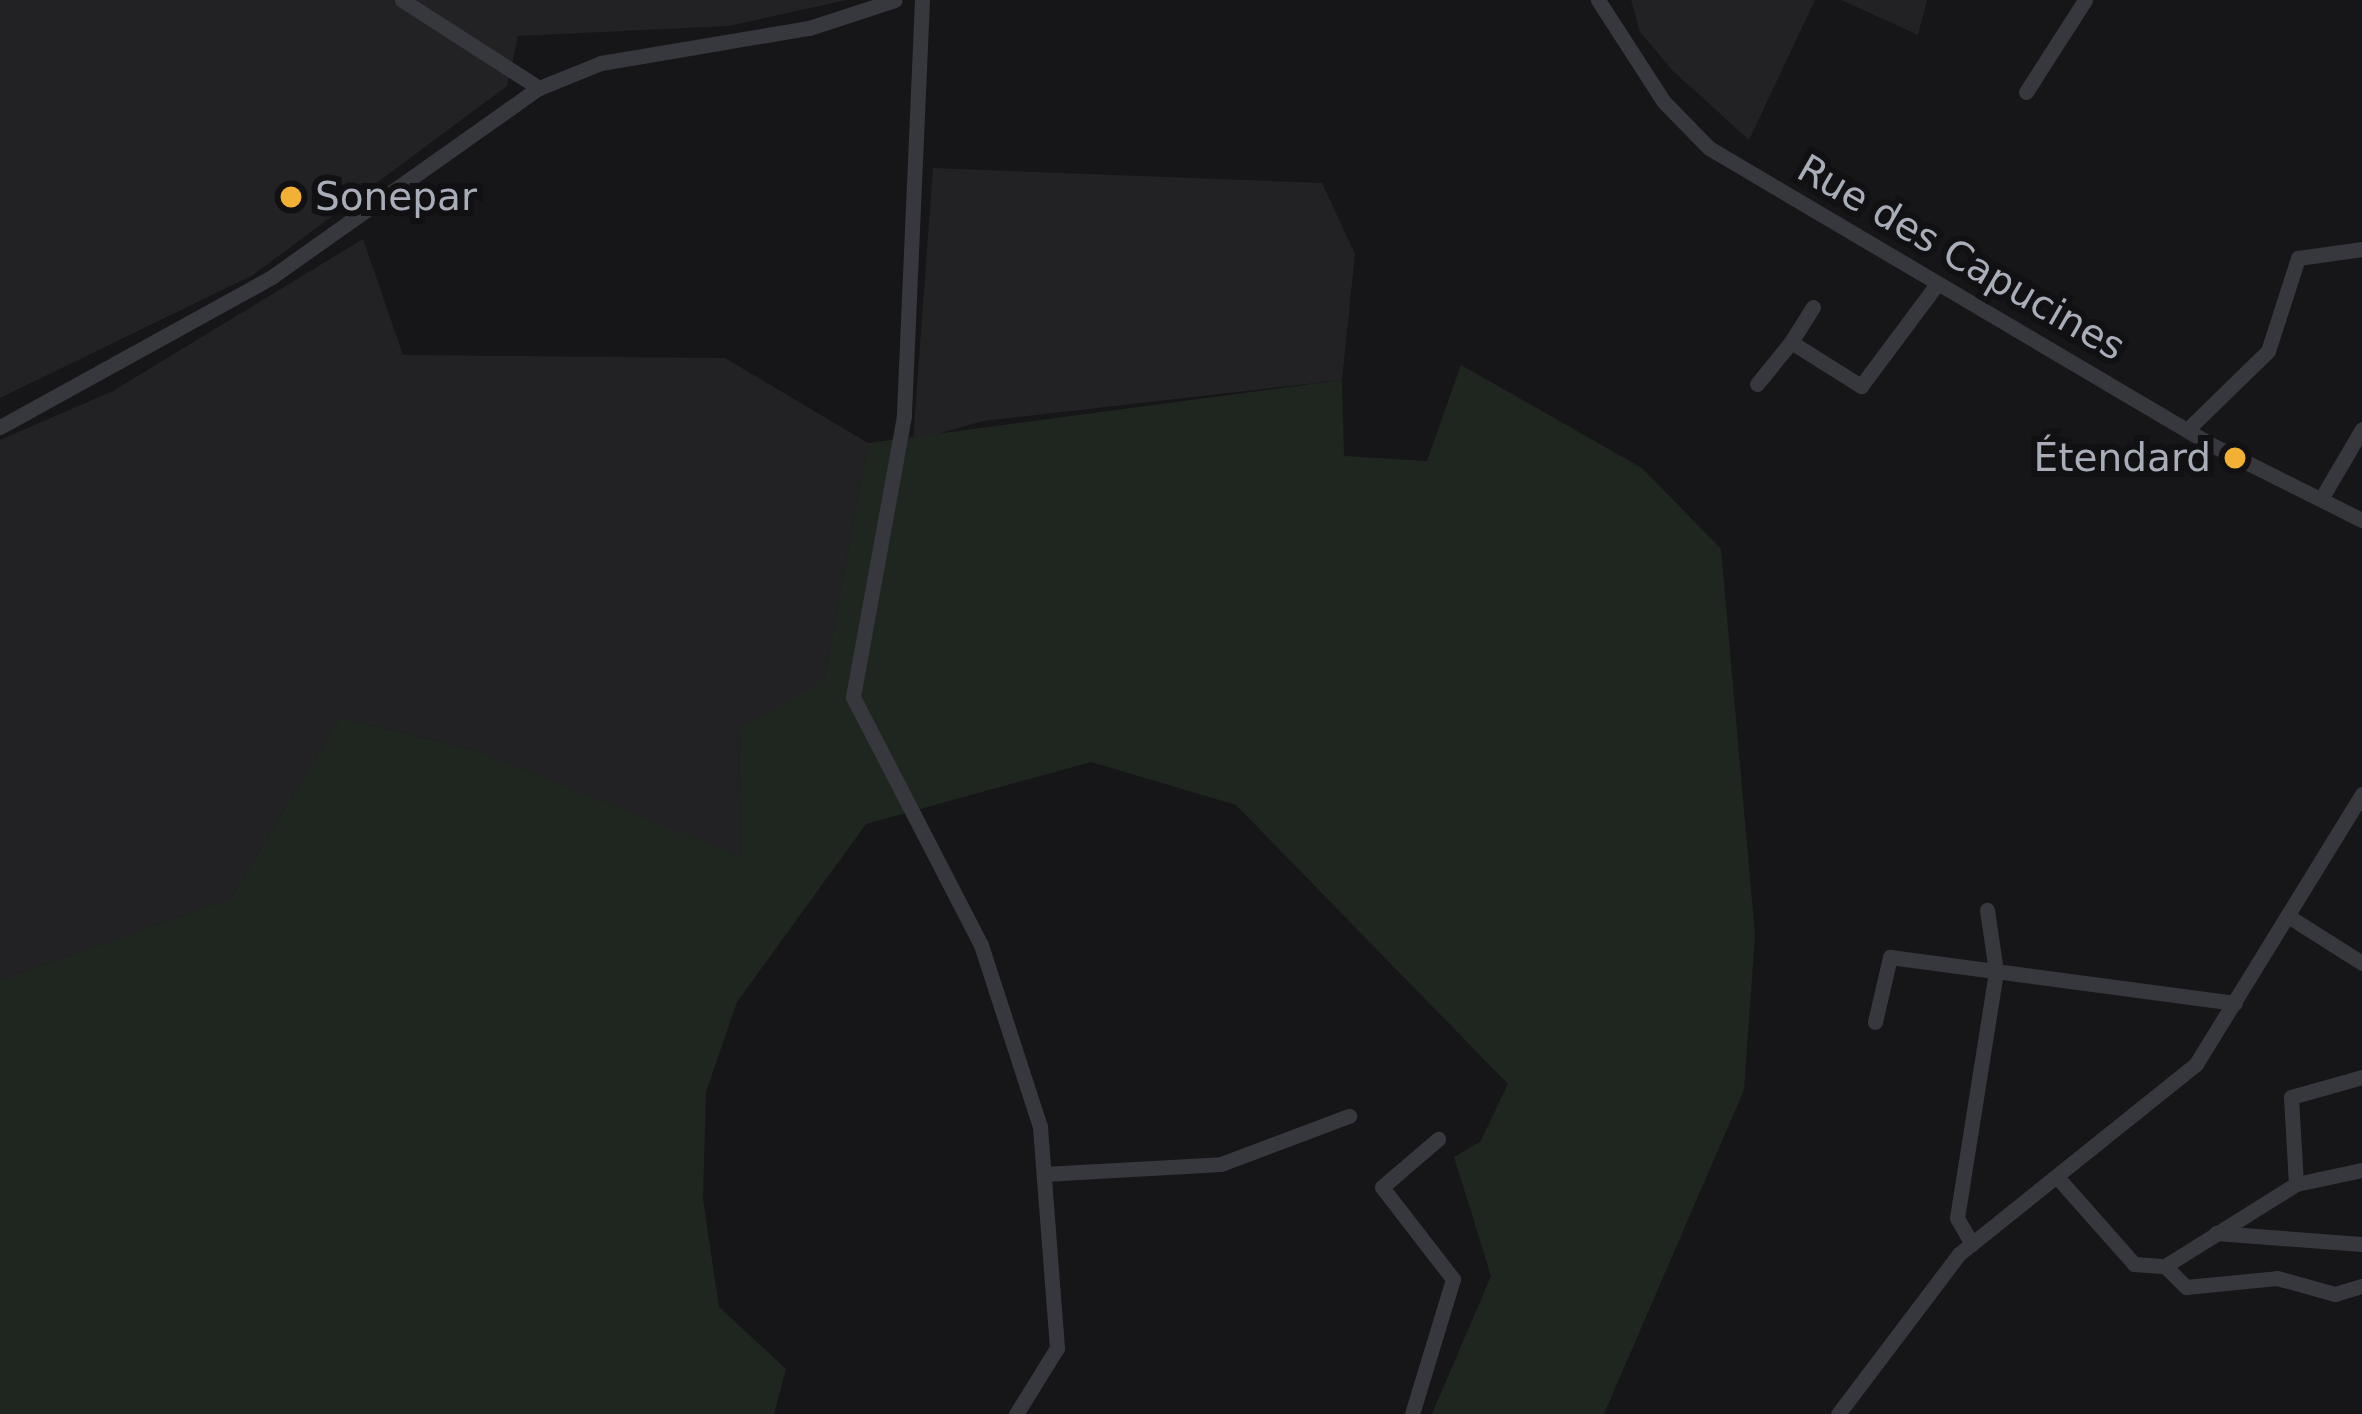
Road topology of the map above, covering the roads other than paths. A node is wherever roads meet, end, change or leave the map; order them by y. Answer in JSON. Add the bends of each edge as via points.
{"nodes":[{"id":1,"x":403,"y":0,"type":"edge"},
{"id":2,"x":896,"y":0,"type":"edge"},
{"id":3,"x":922,"y":0,"type":"edge"},
{"id":4,"x":1598,"y":0,"type":"edge"},
{"id":5,"x":2085,"y":0,"type":"edge"},
{"id":6,"x":539,"y":88,"type":"junction"},
{"id":7,"x":2026,"y":92,"type":"dead end"},
{"id":8,"x":2362,"y":249,"type":"edge"},
{"id":9,"x":1937,"y":284,"type":"junction"},
{"id":10,"x":1813,"y":307,"type":"dead end"},
{"id":11,"x":1791,"y":342,"type":"junction"},
{"id":12,"x":1757,"y":384,"type":"dead end"},
{"id":13,"x":0,"y":427,"type":"edge"},
{"id":14,"x":2362,"y":429,"type":"edge"},
{"id":15,"x":2187,"y":430,"type":"junction"},
{"id":16,"x":2321,"y":500,"type":"junction"},
{"id":17,"x":2356,"y":516,"type":"edge"},
{"id":18,"x":2362,"y":794,"type":"edge"},
{"id":19,"x":1987,"y":910,"type":"dead end"},
{"id":20,"x":2291,"y":919,"type":"junction"},
{"id":21,"x":2362,"y":963,"type":"edge"},
{"id":22,"x":1996,"y":971,"type":"junction"},
{"id":23,"x":2235,"y":1003,"type":"junction"},
{"id":24,"x":1875,"y":1022,"type":"dead end"},
{"id":25,"x":2362,"y":1077,"type":"edge"},
{"id":26,"x":1349,"y":1116,"type":"dead end"},
{"id":27,"x":1438,"y":1139,"type":"dead end"},
{"id":28,"x":2362,"y":1170,"type":"edge"},
{"id":29,"x":1044,"y":1174,"type":"junction"},
{"id":30,"x":2058,"y":1178,"type":"junction"},
{"id":31,"x":2296,"y":1184,"type":"junction"},
{"id":32,"x":2216,"y":1233,"type":"junction"},
{"id":33,"x":1972,"y":1244,"type":"junction"},
{"id":34,"x":2362,"y":1244,"type":"edge"},
{"id":35,"x":2165,"y":1266,"type":"junction"},
{"id":36,"x":2362,"y":1286,"type":"edge"},
{"id":37,"x":1016,"y":1414,"type":"edge"},
{"id":38,"x":1412,"y":1414,"type":"edge"},
{"id":39,"x":1838,"y":1414,"type":"edge"}],
"edges":[{"from":1,"to":6,"type":"street"},
{"from":2,"to":6,"type":"street","via":[[808,28],[601,63]]},
{"from":3,"to":29,"type":"street","via":[[904,416],[853,697],[981,944],[1040,1127]]},
{"from":4,"to":9,"type":"street","name":"Rue des Capucines","via":[[1683,127]]},
{"from":5,"to":7,"type":"street"},
{"from":6,"to":13,"type":"street","via":[[273,277]]},
{"from":8,"to":15,"type":"street","via":[[2298,258],[2268,351]]},
{"from":9,"to":11,"type":"street","via":[[1861,386]]},
{"from":9,"to":15,"type":"street","name":"Rue des Capucines"},
{"from":10,"to":11,"type":"street"},
{"from":11,"to":12,"type":"street"},
{"from":14,"to":16,"type":"street"},
{"from":15,"to":16,"type":"street","name":"Rue des Capucines"},
{"from":16,"to":17,"type":"street","name":"Rue des Capucines"},
{"from":18,"to":20,"type":"street"},
{"from":19,"to":22,"type":"street"},
{"from":20,"to":21,"type":"street"},
{"from":20,"to":23,"type":"street"},
{"from":22,"to":23,"type":"street"},
{"from":22,"to":24,"type":"street","via":[[1890,957]]},
{"from":22,"to":33,"type":"street","via":[[1958,1210]]},
{"from":23,"to":30,"type":"street","via":[[2196,1064]]},
{"from":25,"to":31,"type":"street","via":[[2291,1096]]},
{"from":26,"to":29,"type":"street","via":[[1221,1164]]},
{"from":27,"to":38,"type":"street","via":[[1382,1187],[1453,1279]]},
{"from":28,"to":31,"type":"street"},
{"from":29,"to":37,"type":"street","via":[[1057,1348]]},
{"from":30,"to":33,"type":"street"},
{"from":30,"to":35,"type":"street","via":[[2134,1264]]},
{"from":31,"to":32,"type":"street"},
{"from":32,"to":34,"type":"street"},
{"from":32,"to":35,"type":"street"},
{"from":33,"to":39,"type":"street"},
{"from":35,"to":36,"type":"street","via":[[2186,1287],[2277,1278],[2336,1294]]}]}
